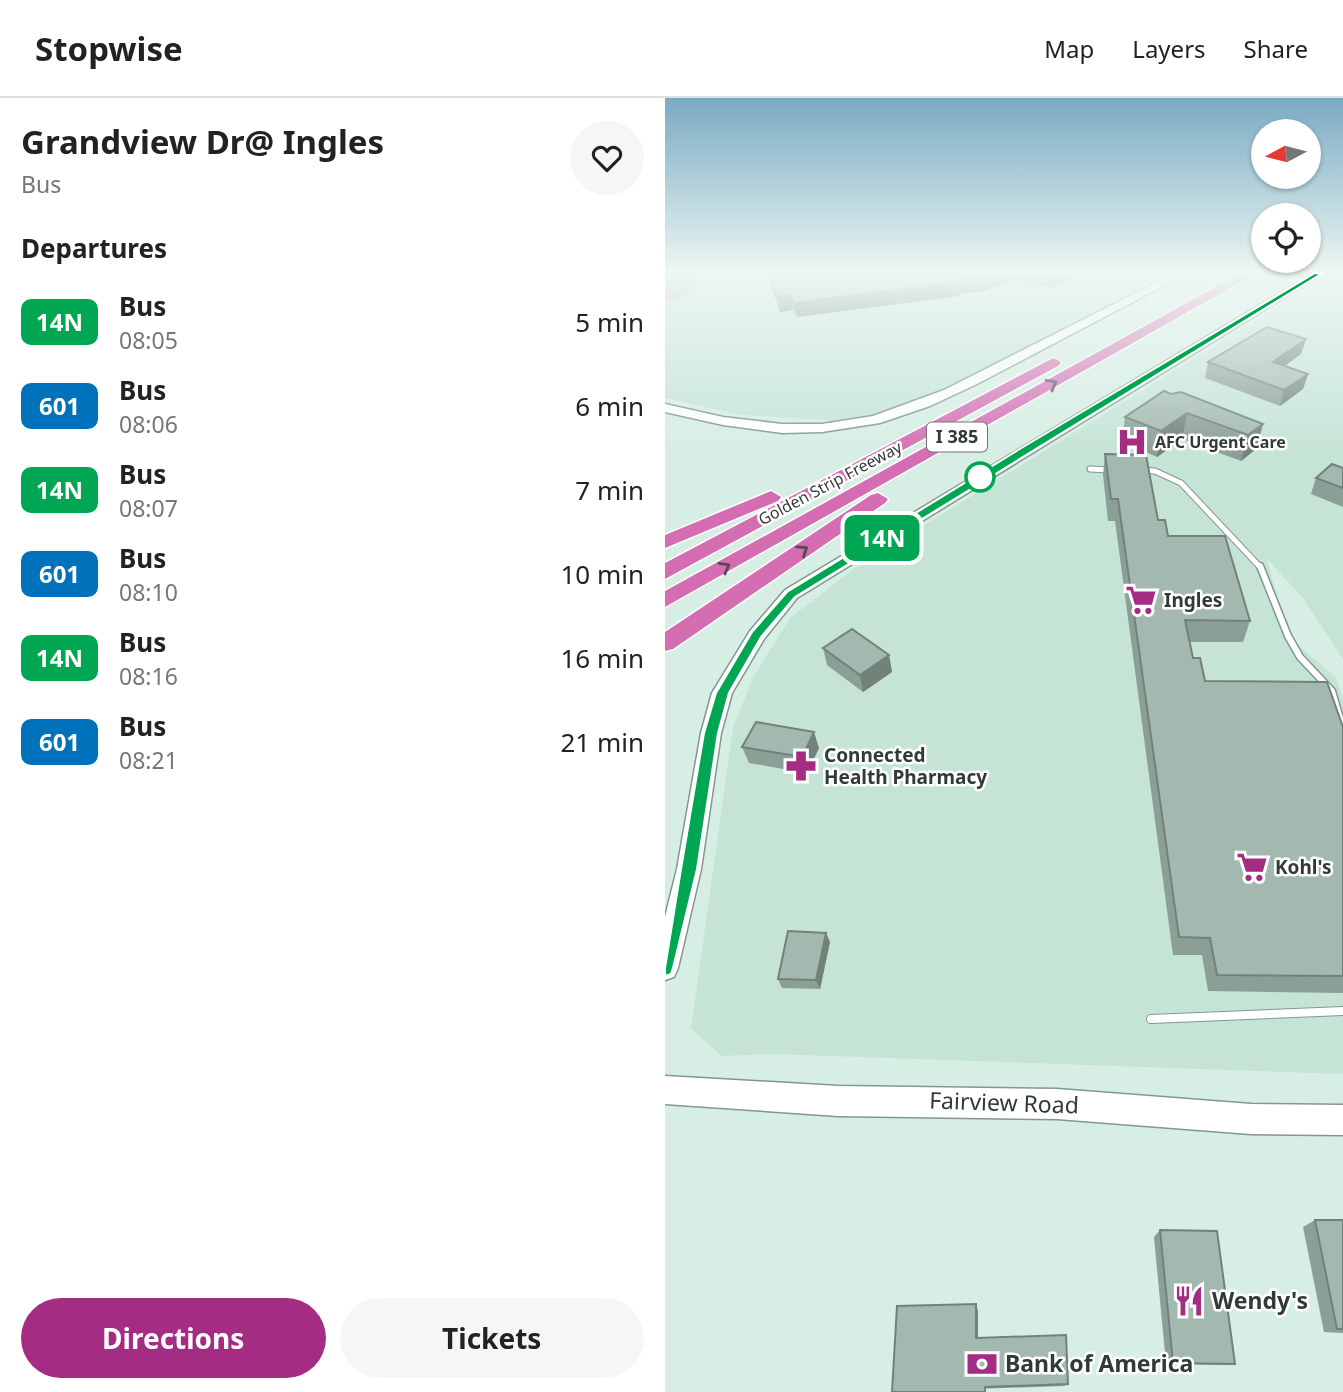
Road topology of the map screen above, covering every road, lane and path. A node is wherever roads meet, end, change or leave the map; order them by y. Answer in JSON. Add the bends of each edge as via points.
{"nodes":[{"id":1,"x":1064,"y":334,"type":"edge"},
{"id":2,"x":1140,"y":334,"type":"edge"},
{"id":3,"x":1217,"y":334,"type":"edge"},
{"id":4,"x":1064,"y":357,"type":"dead end"},
{"id":5,"x":1005,"y":389,"type":"junction"},
{"id":6,"x":1024,"y":399,"type":"junction"},
{"id":7,"x":665,"y":408,"type":"edge"},
{"id":8,"x":1090,"y":469,"type":"dead end"},
{"id":9,"x":1116,"y":470,"type":"edge"},
{"id":10,"x":1129,"y":470,"type":"edge"},
{"id":11,"x":665,"y":542,"type":"edge"},
{"id":12,"x":665,"y":572,"type":"edge"},
{"id":13,"x":665,"y":600,"type":"edge"},
{"id":14,"x":665,"y":643,"type":"edge"},
{"id":15,"x":1343,"y":729,"type":"edge"},
{"id":16,"x":665,"y":968,"type":"edge"},
{"id":17,"x":1343,"y":1011,"type":"edge"},
{"id":18,"x":1151,"y":1019,"type":"dead end"},
{"id":19,"x":665,"y":1090,"type":"edge"},
{"id":20,"x":1343,"y":1120,"type":"edge"}],
"edges":[{"from":1,"to":7,"type":"main road","via":[[940,398],[884,419],[835,427],[774,429]]},
{"from":6,"to":2,"type":"highway","name":"Golden Strip Freeway","number":"I 385","one_way":true},
{"from":3,"to":16,"type":"main road","via":[[791,594],[757,635],[722,693]]},
{"from":4,"to":5,"type":"highway","name":"Golden Strip Freeway","number":"I 385"},
{"from":5,"to":11,"type":"highway"},
{"from":5,"to":12,"type":"highway","name":"Golden Strip Freeway","number":"I 385"},
{"from":13,"to":6,"type":"highway","name":"Golden Strip Freeway","number":"I 385","one_way":true},
{"from":14,"to":6,"type":"highway","one_way":true},
{"from":8,"to":9,"type":"lane"},
{"from":10,"to":15,"type":"lane","via":[[1155,471],[1181,483],[1263,570],[1288,636],[1300,657],[1332,691]]},
{"from":17,"to":18,"type":"lane"},
{"from":19,"to":20,"type":"main road","name":"Fairview Road"}]}
